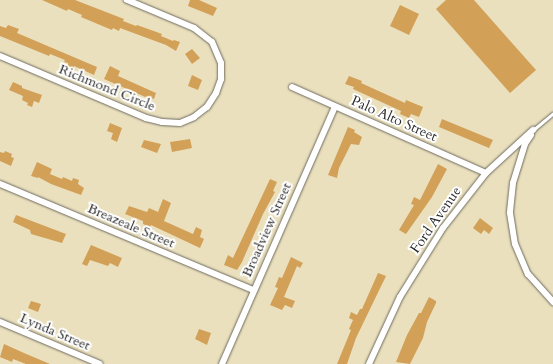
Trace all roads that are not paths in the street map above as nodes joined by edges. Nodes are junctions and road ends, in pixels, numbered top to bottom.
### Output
1 (127, 0) edge
2 (0, 56) edge
3 (292, 87) dead end
4 (335, 107) junction
5 (553, 112) edge
6 (533, 130) junction
7 (486, 173) junction
8 (0, 184) edge
9 (253, 290) junction
10 (553, 302) edge
11 (0, 322) edge
12 (100, 364) edge
13 (222, 364) edge
14 (369, 364) edge

1 - 2 street, Richmond Circle
3 - 4 street, Palo Alto Street
4 - 7 street, Palo Alto Street
4 - 9 street, Broadview Street
5 - 6 lane, Ford Avenue
6 - 7 street, Ford Avenue
6 - 10 street
7 - 14 street, Ford Avenue
8 - 9 street, Breazeale Street
9 - 13 street, Broadview Street
11 - 12 street, Lynda Street

